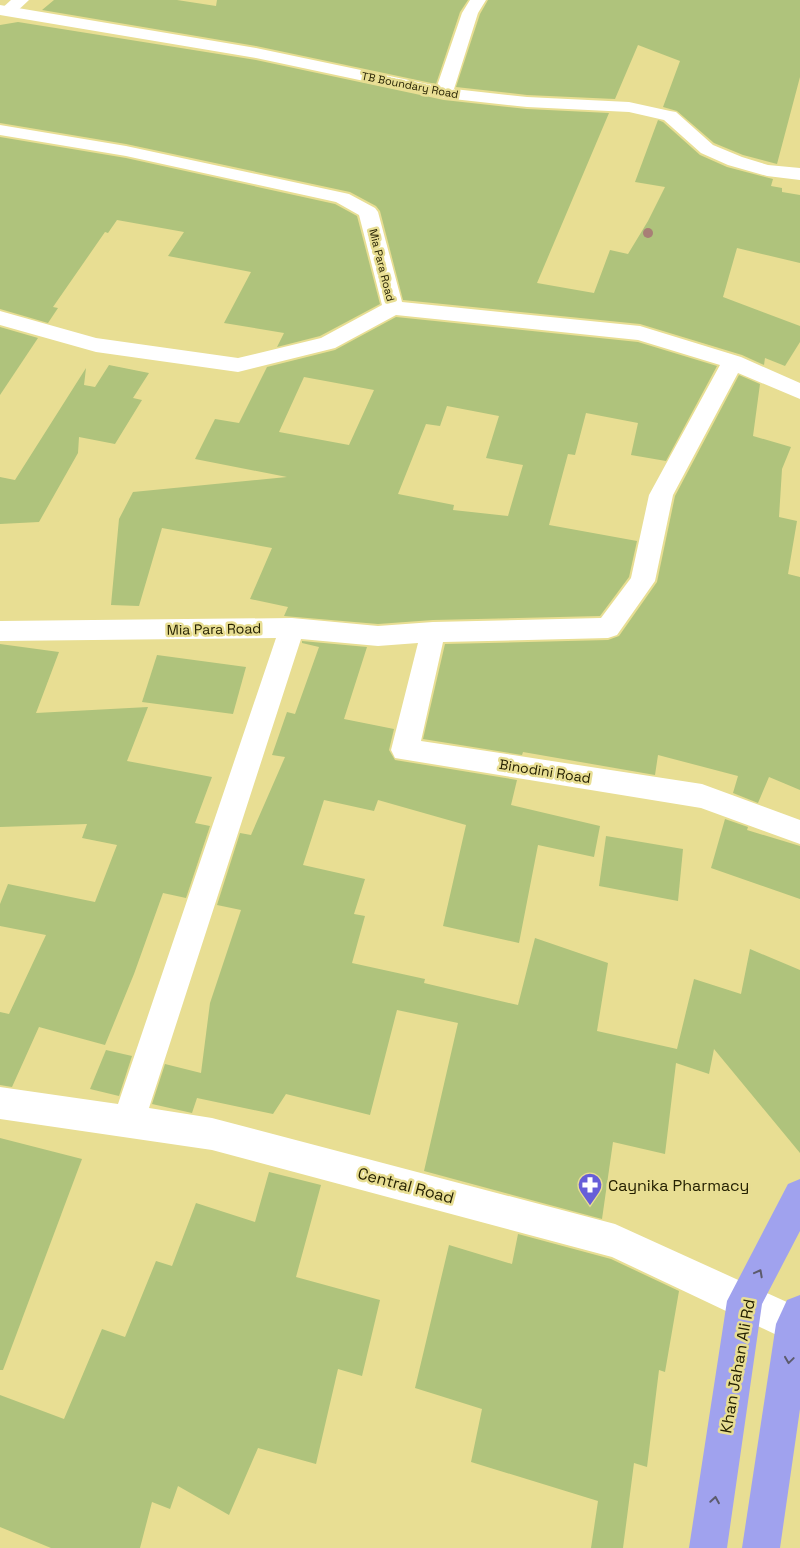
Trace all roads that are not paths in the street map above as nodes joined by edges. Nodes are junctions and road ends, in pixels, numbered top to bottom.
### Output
1 (21, 0) edge
2 (478, 0) edge
3 (2, 13) edge
4 (444, 93) junction
5 (0, 130) edge
6 (800, 174) edge
7 (393, 308) junction
8 (0, 318) edge
9 (733, 362) junction
10 (800, 392) edge
11 (292, 628) junction
12 (0, 631) edge
13 (433, 632) junction
14 (800, 832) edge
15 (0, 1103) edge
16 (128, 1122) junction
17 (800, 1196) edge
18 (745, 1301) junction
19 (797, 1318) edge
20 (708, 1548) edge
21 (761, 1548) edge

1 - 3 street
2 - 4 street
3 - 4 street, TB Boundary Road
4 - 6 street, TB Boundary Road
5 - 7 street, Mia Para Road
7 - 8 street
7 - 9 street, Mia Para Road
9 - 10 street, Mia Para Road
9 - 13 street, Mia Para Road
11 - 12 street, Mia Para Road
11 - 13 street, Mia Para Road
11 - 16 street
13 - 14 street, Binodini Road
15 - 16 street, Central Road
16 - 18 street, Central Road
18 -> 17 highway, Khan Jahan Ali Rd
18 - 19 street, Central Road
20 -> 18 highway, Khan Jahan Ali Rd
19 -> 21 highway

